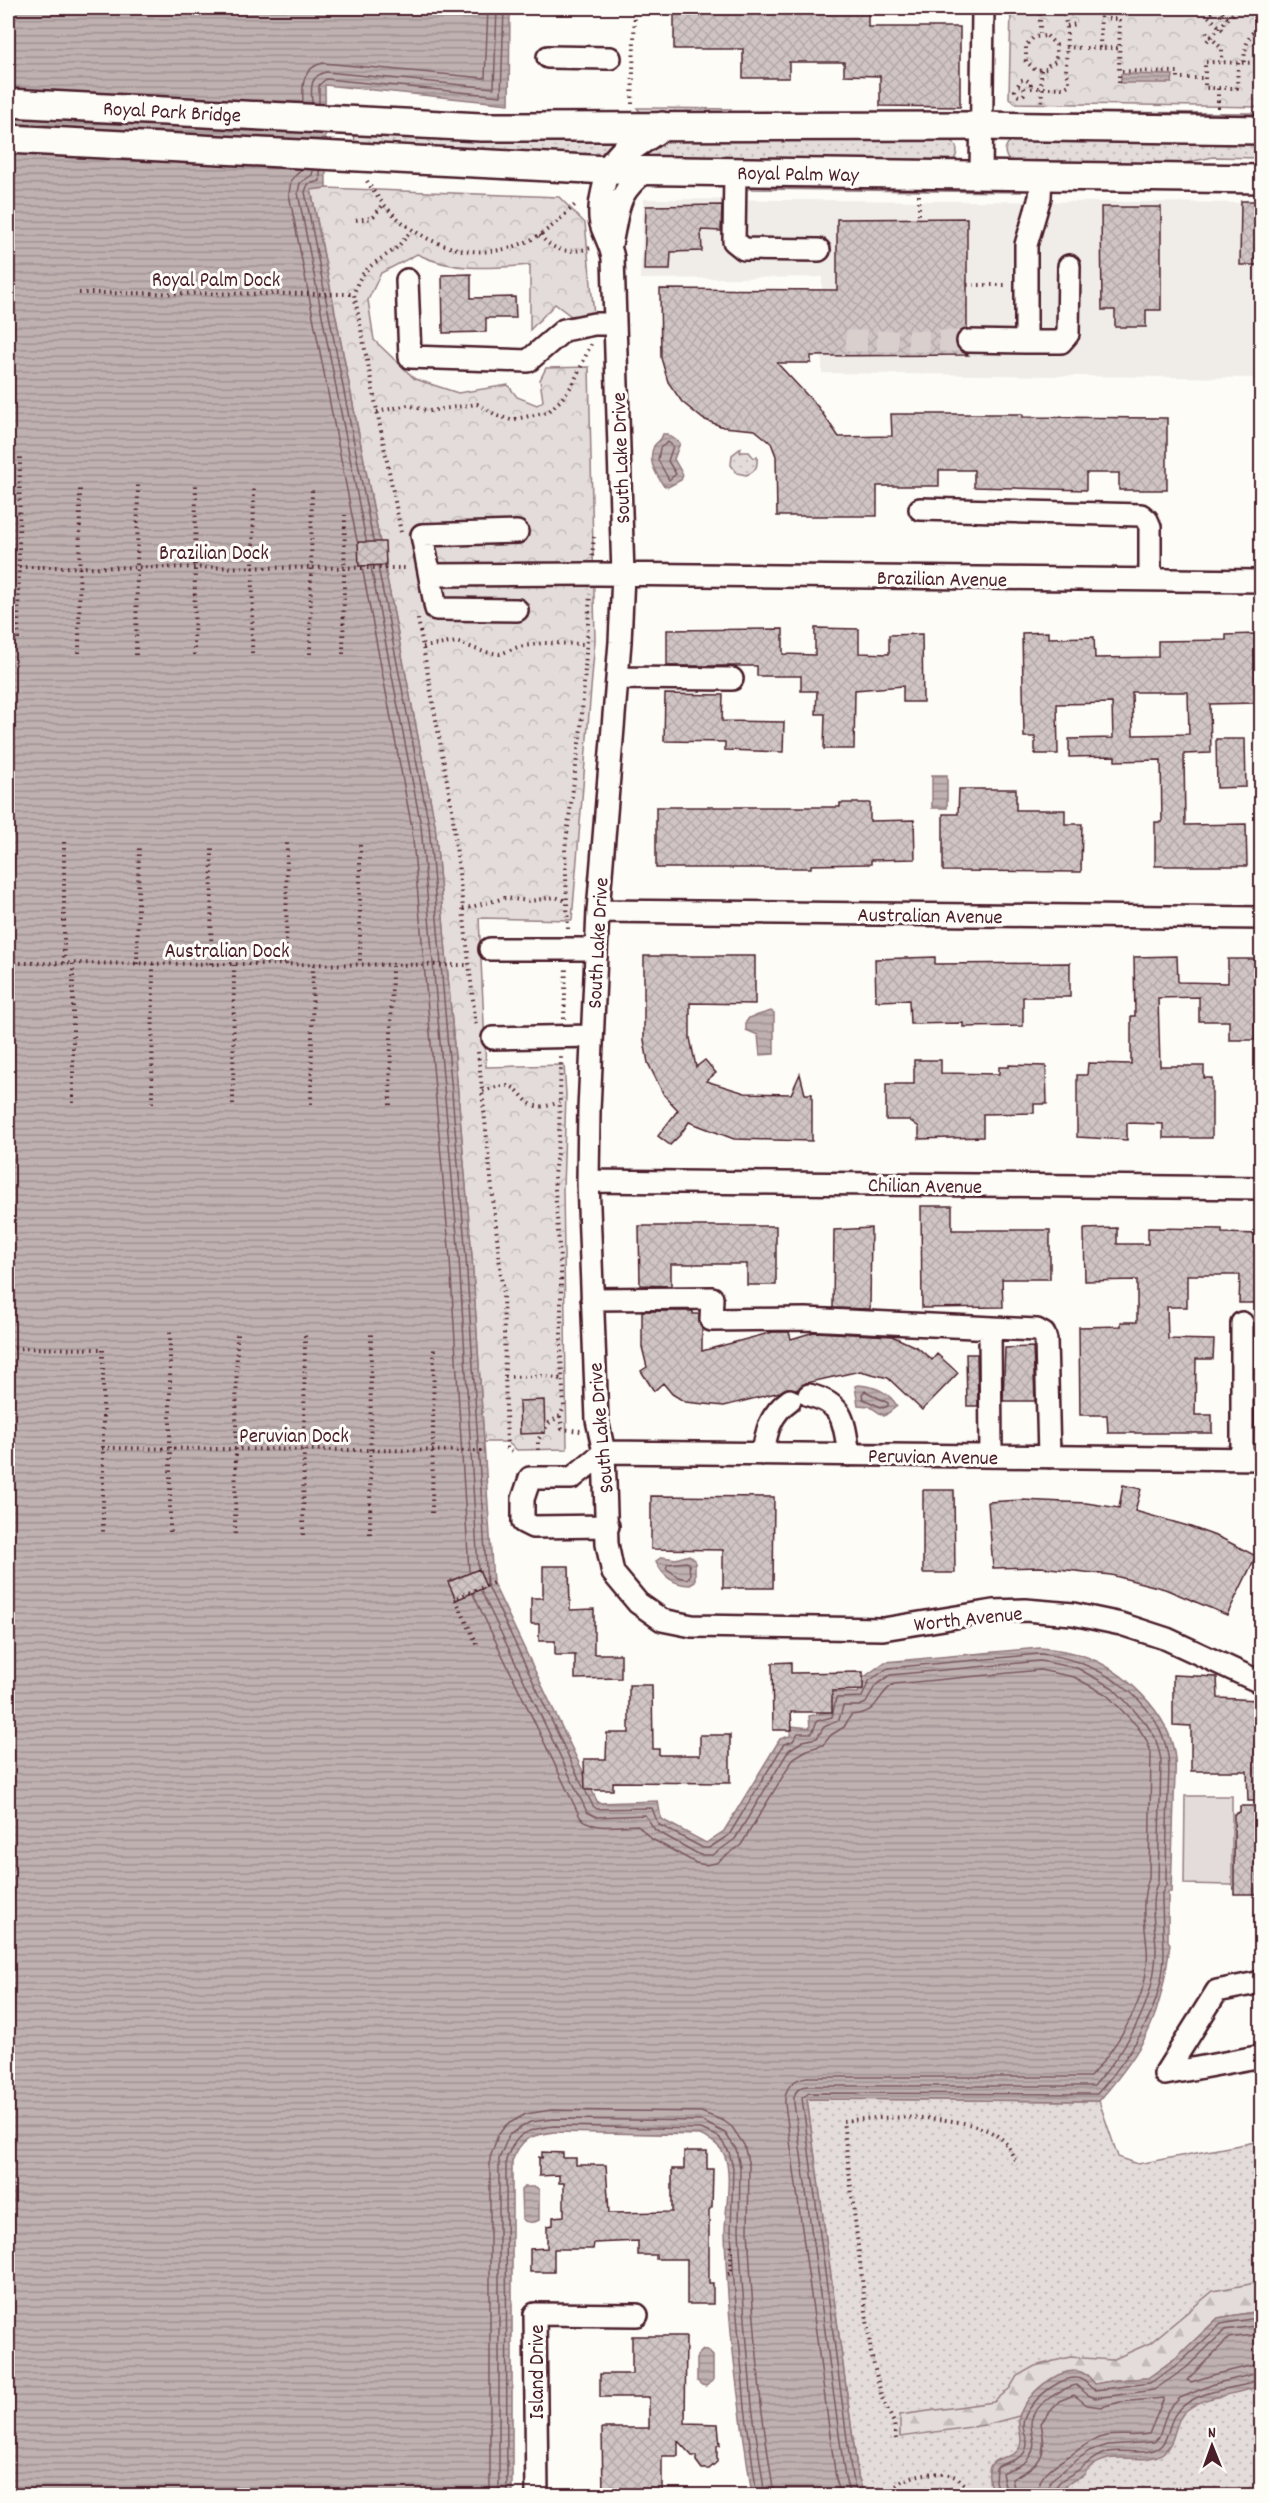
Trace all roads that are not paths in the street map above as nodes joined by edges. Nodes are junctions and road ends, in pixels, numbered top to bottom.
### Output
1 (983, 8) edge
2 (548, 57) dead end
3 (610, 58) dead end
4 (8, 103) edge
5 (663, 125) junction
6 (981, 126) junction
7 (1262, 130) edge
8 (8, 139) edge
9 (335, 157) joint
10 (608, 170) junction
11 (646, 171) junction
12 (735, 172) junction
13 (981, 176) junction
14 (1041, 176) junction
15 (1262, 179) edge
16 (601, 246) junction
17 (819, 250) dead end
18 (1069, 266) dead end
19 (407, 280) dead end
20 (615, 324) junction
21 (968, 341) tunnel mouth
22 (1026, 342) junction
23 (920, 509) dead end
24 (517, 532) dead end
25 (623, 575) junction
26 (420, 577) junction
27 (1150, 580) junction
28 (1262, 581) edge
29 (517, 610) dead end
30 (617, 678) junction
31 (732, 679) dead end
32 (598, 911) junction
33 (1262, 918) edge
34 (490, 949) dead end
35 (596, 950) junction
36 (592, 1036) junction
37 (482, 1039) road end
38 (588, 1181) junction
39 (1262, 1188) edge
40 (592, 1299) junction
41 (1242, 1323) dead end
42 (990, 1329) junction
43 (602, 1442) junction
44 (764, 1454) junction
45 (849, 1455) junction
46 (991, 1456) junction
47 (1048, 1457) junction
48 (1252, 1459) edge
49 (608, 1526) junction
50 (662, 1620) joint
51 (1262, 1683) edge
52 (1262, 1983) edge
53 (1262, 2056) edge
54 (637, 2315) dead end
55 (537, 2496) edge

1 - 6 street
2 - 3 street
4 - 5 main road, Royal Park Bridge
5 - 6 main road
5 - 10 main road
6 - 7 main road
6 - 13 street
8 - 9 main road, Royal Park Bridge
9 - 10 main road, Royal Palm Way
10 - 11 main road, Royal Palm Way
10 - 16 street, South Lake Drive
11 - 12 main road, Royal Palm Way
11 - 16 street, South Lake Drive
12 - 13 main road, Royal Palm Way
12 - 17 street
13 - 14 main road, Royal Palm Way
14 - 15 main road, Royal Palm Way
14 - 22 street
16 - 20 street, South Lake Drive
18 - 22 street
19 - 20 street
20 - 25 street, South Lake Drive
21 - 22 street
23 - 27 street
24 - 26 street
25 - 26 street, Brazilian Avenue
25 - 27 street, Brazilian Avenue
25 - 30 street, South Lake Drive
26 - 29 street
27 - 28 street, Brazilian Avenue
30 - 31 street
30 - 32 street, South Lake Drive
32 - 33 street, Australian Avenue
32 - 35 street, South Lake Drive
34 - 35 street
35 - 36 street, South Lake Drive
36 - 37 street
36 - 38 street, South Lake Drive
38 - 39 street, Chilian Avenue
38 - 40 street, South Lake Drive
40 - 42 street
40 - 43 street, South Lake Drive
41 - 48 street
42 - 46 street
42 - 47 street
43 - 44 street, Peruvian Avenue
43 - 49 street, South Lake Drive
43 - 49 street
44 - 45 street, Peruvian Avenue
44 - 45 street
45 - 46 street, Peruvian Avenue
46 - 47 street, Peruvian Avenue
47 - 48 street, Peruvian Avenue
49 - 50 street, South Lake Drive
50 - 51 street, Worth Avenue
52 - 53 street
54 - 55 street, Island Drive

